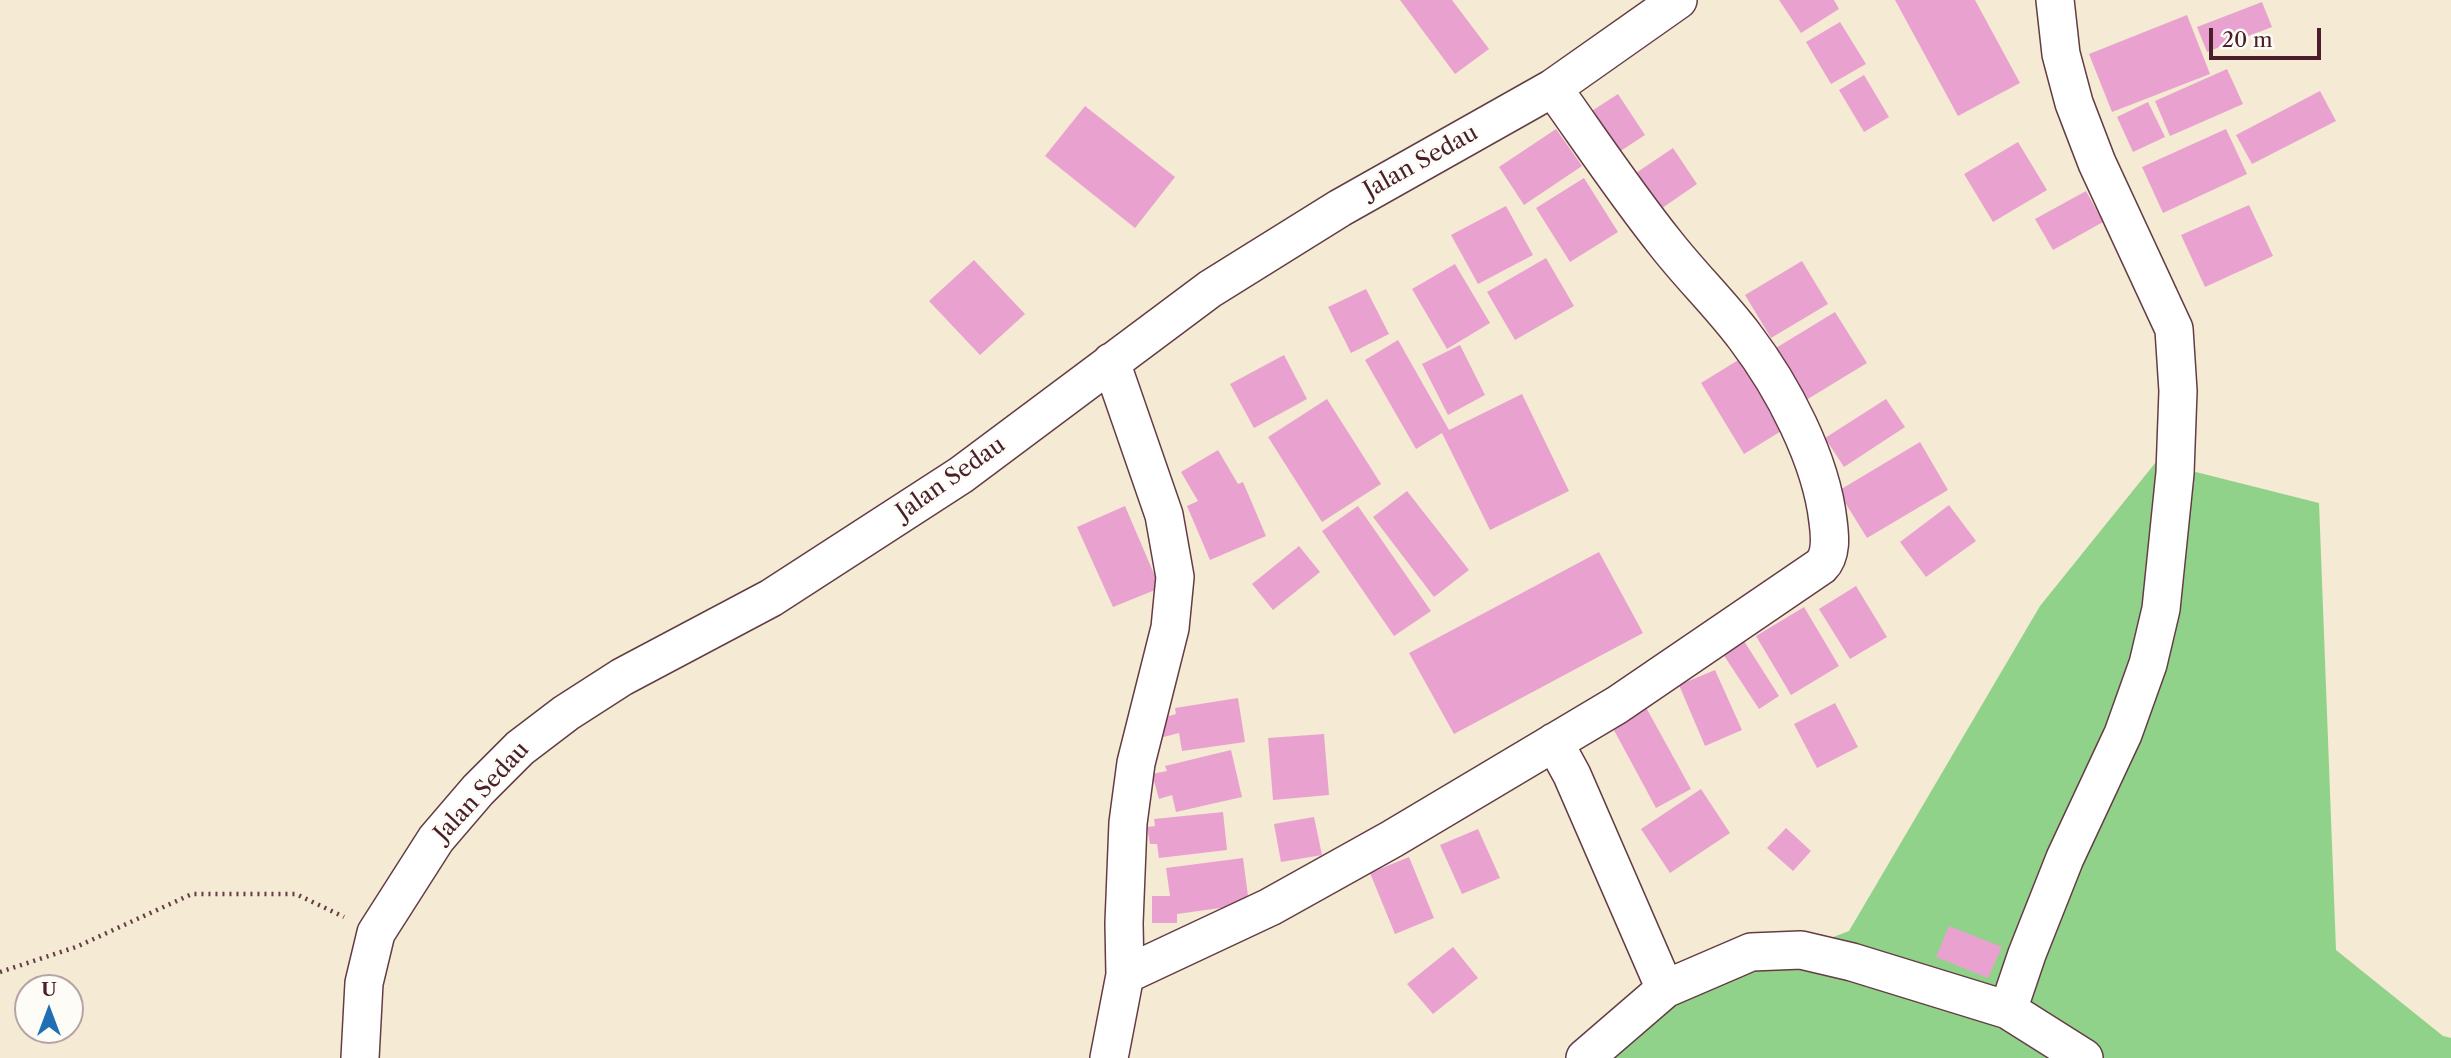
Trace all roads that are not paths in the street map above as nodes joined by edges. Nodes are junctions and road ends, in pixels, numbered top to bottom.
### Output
1 (1678, 0) edge
2 (2055, 0) edge
3 (1553, 88) junction
4 (1111, 362) junction
5 (1554, 742) junction
6 (1125, 975) junction
7 (1665, 989) junction
8 (2008, 1010) junction
9 (360, 1058) edge
10 (1109, 1058) edge
11 (1585, 1058) edge
12 (2084, 1058) edge

1 - 3 street, Jalan Sedau
2 - 8 street
3 - 4 street, Jalan Sedau
3 - 5 street
4 - 6 street
4 - 9 street, Jalan Sedau
5 - 6 street
5 - 7 street
6 - 10 street
7 - 8 street
7 - 11 street
8 - 12 street

